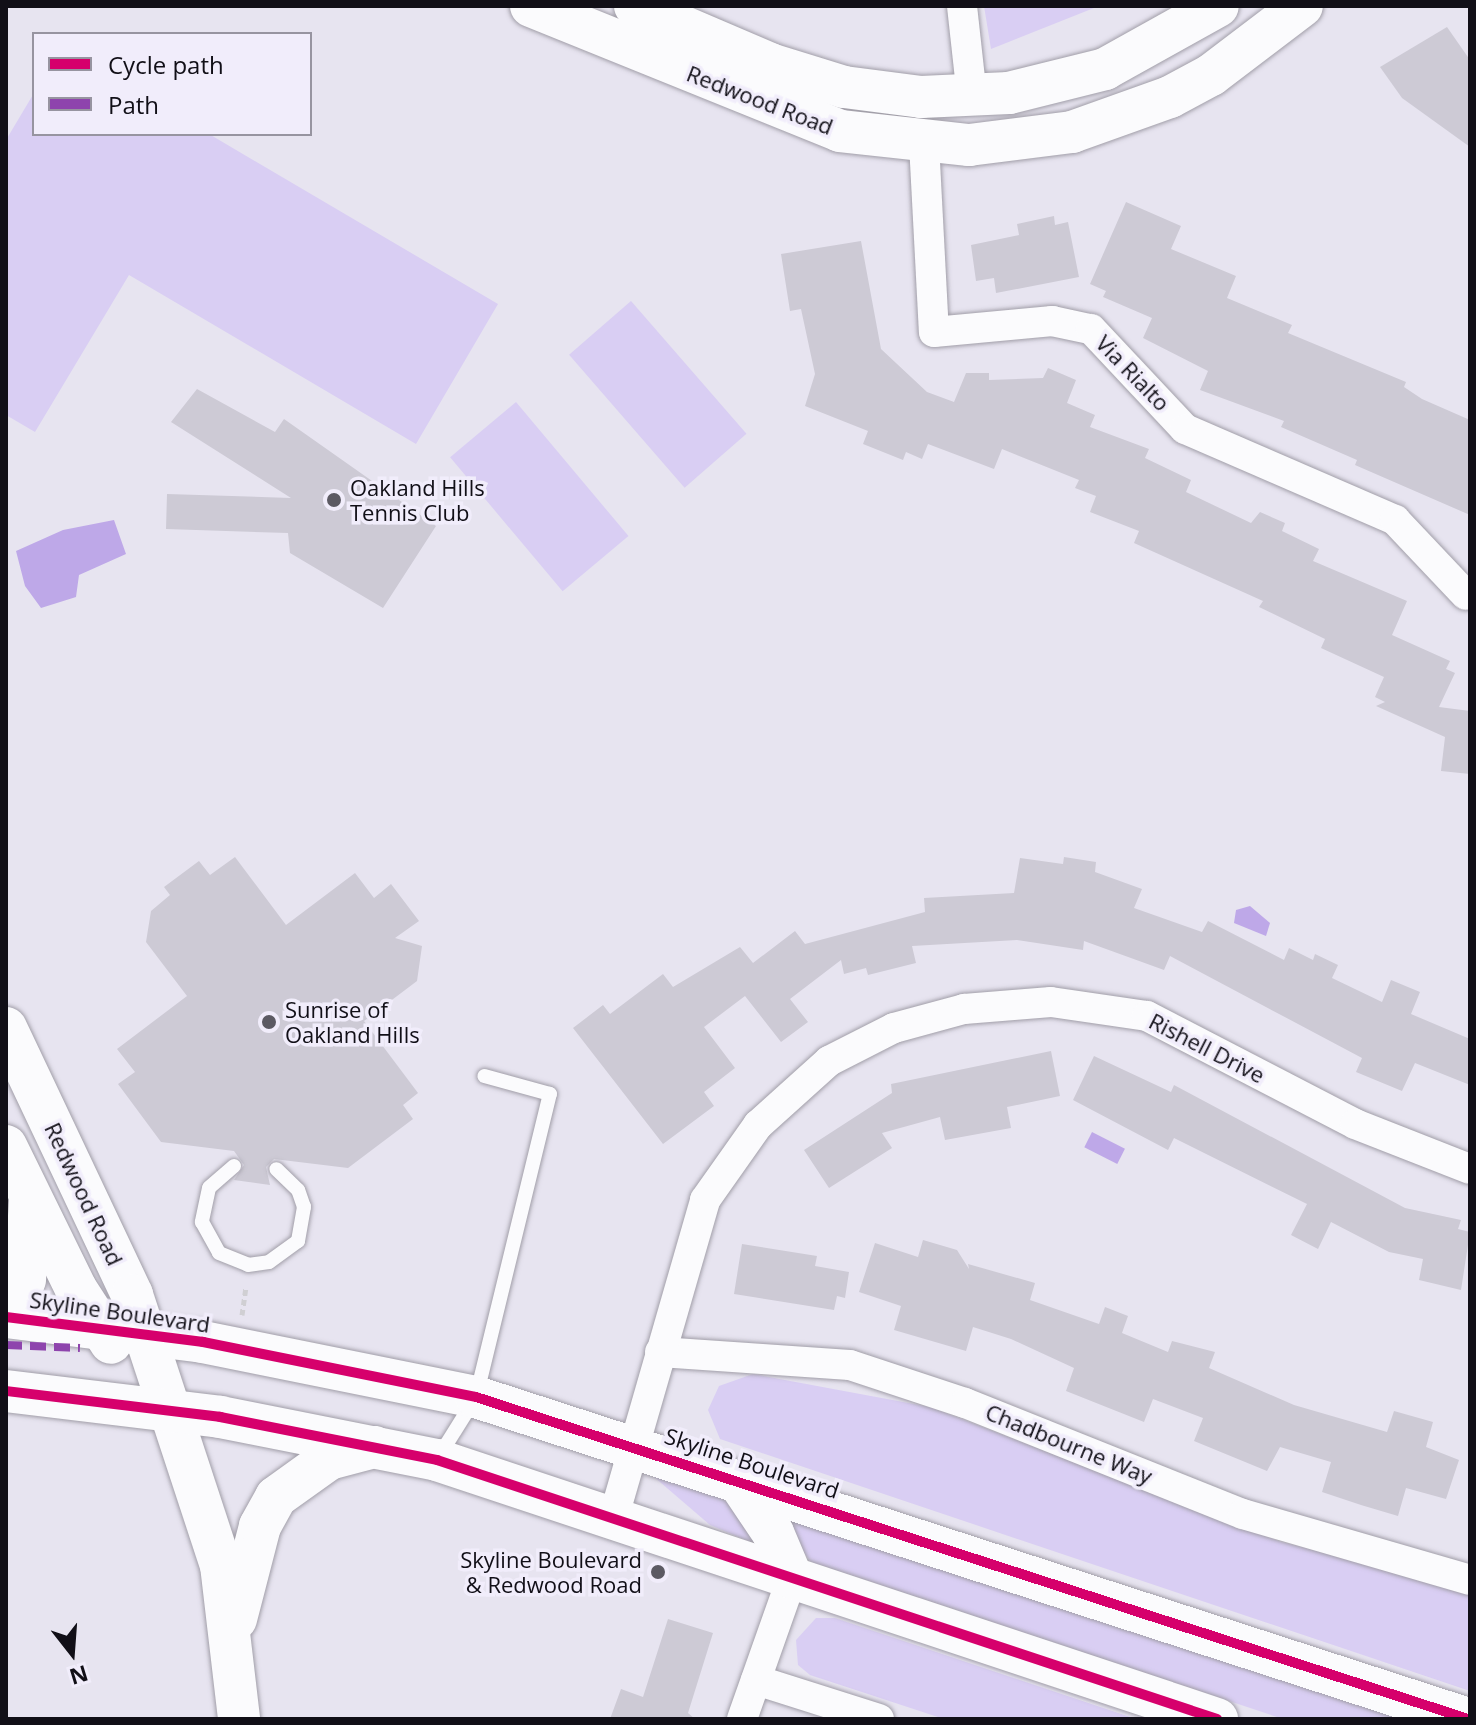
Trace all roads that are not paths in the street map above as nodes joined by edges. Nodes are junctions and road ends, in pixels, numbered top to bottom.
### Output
1 (531, 6) edge
2 (635, 6) edge
3 (962, 6) edge
4 (1218, 6) edge
5 (1302, 6) edge
6 (972, 96) junction
7 (924, 143) junction
8 (1466, 595) dead end
9 (6, 1028) edge
10 (484, 1076) dead end
11 (6, 1146) edge
12 (234, 1166) dead end
13 (276, 1169) dead end
14 (1470, 1169) edge
15 (30, 1196) junction
16 (6, 1297) edge
17 (6, 1317) edge
18 (99, 1327) junction
19 (143, 1333) junction
20 (660, 1352) junction
21 (6, 1391) edge
22 (476, 1397) junction
23 (165, 1409) junction
24 (635, 1444) junction
25 (376, 1446) junction
26 (437, 1460) junction
27 (738, 1481) junction
28 (614, 1516) junction
29 (792, 1578) junction
30 (1470, 1580) edge
31 (233, 1632) junction
32 (756, 1680) junction
33 (239, 1719) edge
34 (742, 1719) edge
35 (879, 1719) edge
36 (1217, 1719) edge
37 (1468, 1719) edge

1 - 7 main road, Redwood Road
2 - 6 main road, Redwood Road
3 - 6 street
4 - 6 main road, Redwood Road
5 - 7 main road, Redwood Road
7 - 8 street, Via Rialto
9 - 19 main road, Redwood Road
10 - 22 lane
11 - 15 main road, Redwood Road
12 - 13 lane
14 - 20 street, Rishell Drive
15 - 16 main road
15 - 18 main road, Redwood Road
17 - 18 main road, Skyline Boulevard
18 - 19 main road, Skyline Boulevard
18 - 23 main road, Redwood Road
19 - 22 main road, Skyline Boulevard
19 - 23 main road, Redwood Road
20 - 24 street, Rishell Drive
20 - 30 street, Chadbourne Way
21 - 23 main road
22 - 24 main road, Skyline Boulevard
22 - 26 lane
23 - 25 main road
23 - 31 main road, Redwood Road
24 - 27 main road, Skyline Boulevard
24 - 28 street, Rishell Drive
25 - 26 main road
25 - 31 main road
26 - 28 main road
27 - 29 main road
27 - 37 main road, Skyline Boulevard
28 - 29 main road
29 - 32 street
29 - 36 main road
31 - 33 main road, Redwood Road
32 - 34 street
32 - 35 street

